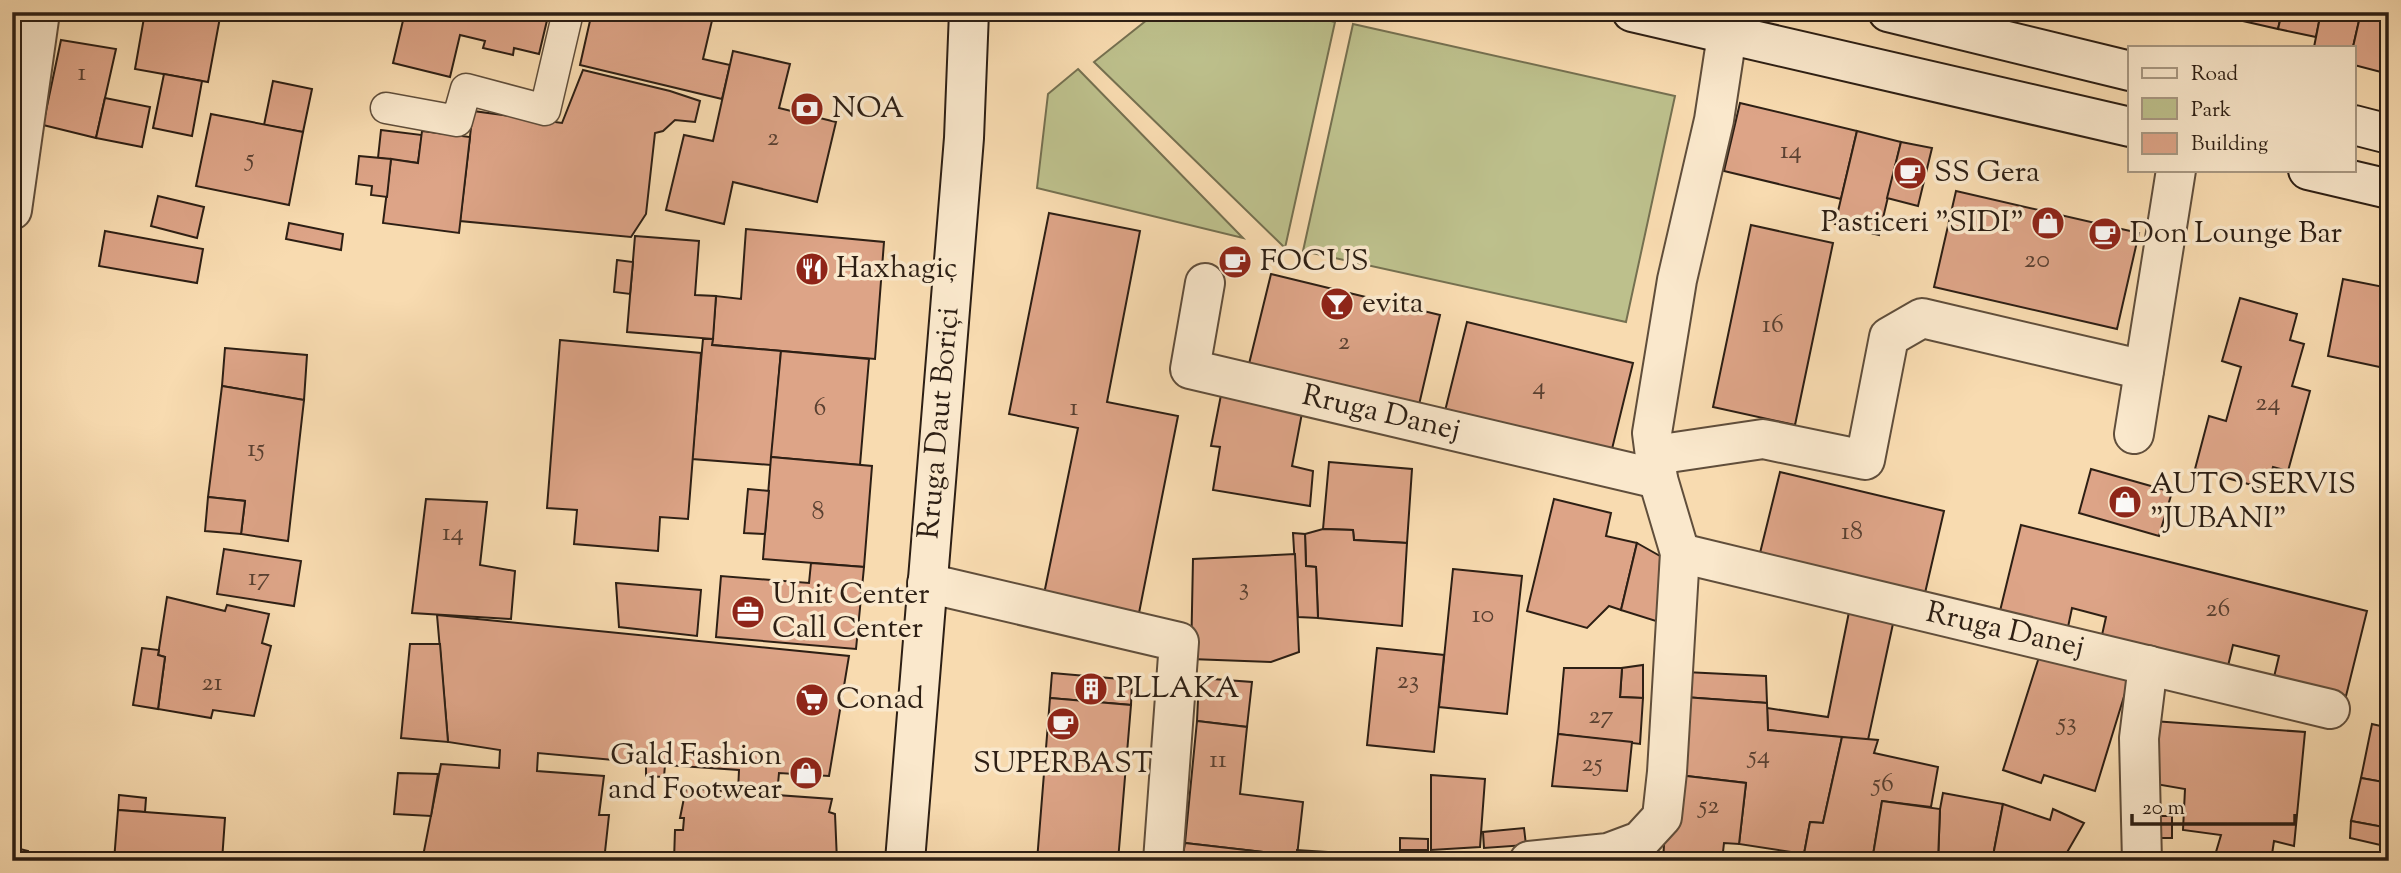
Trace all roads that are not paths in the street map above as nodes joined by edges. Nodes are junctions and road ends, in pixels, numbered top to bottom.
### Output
1 (40, 12) edge
2 (968, 12) edge
3 (1632, 12) edge
4 (1888, 12) edge
5 (568, 13) edge
6 (1727, 35) junction
7 (2128, 71) edge
8 (386, 107) dead end
9 (2356, 126) edge
10 (2128, 127) edge
11 (2389, 134) edge
12 (2176, 172) edge
13 (2317, 172) edge
14 (2389, 189) edge
15 (12, 209) edge
16 (1205, 283) dead end
17 (2144, 370) junction
18 (2134, 434) dead end
19 (1656, 467) junction
20 (1680, 553) junction
21 (928, 583) junction
22 (2148, 665) junction
23 (2330, 709) dead end
24 (905, 861) edge
25 (1163, 861) edge
26 (1529, 861) edge
27 (2142, 861) edge

1 - 15 street
2 - 21 street, Rruga Daut Boriçi
3 - 6 street
4 - 7 street
5 - 8 lane
6 - 10 street
6 - 19 street
9 - 11 street
12 - 17 street
13 - 14 street
16 - 19 street, Rruga Danej
17 - 18 street
17 - 19 street
19 - 20 street
20 - 22 street, Rruga Danej
20 - 26 street
21 - 24 street, Rruga Daut Boriçi
21 - 25 street, Rruga Daut Boriçi
22 - 23 street, Rruga Danej
22 - 27 street

